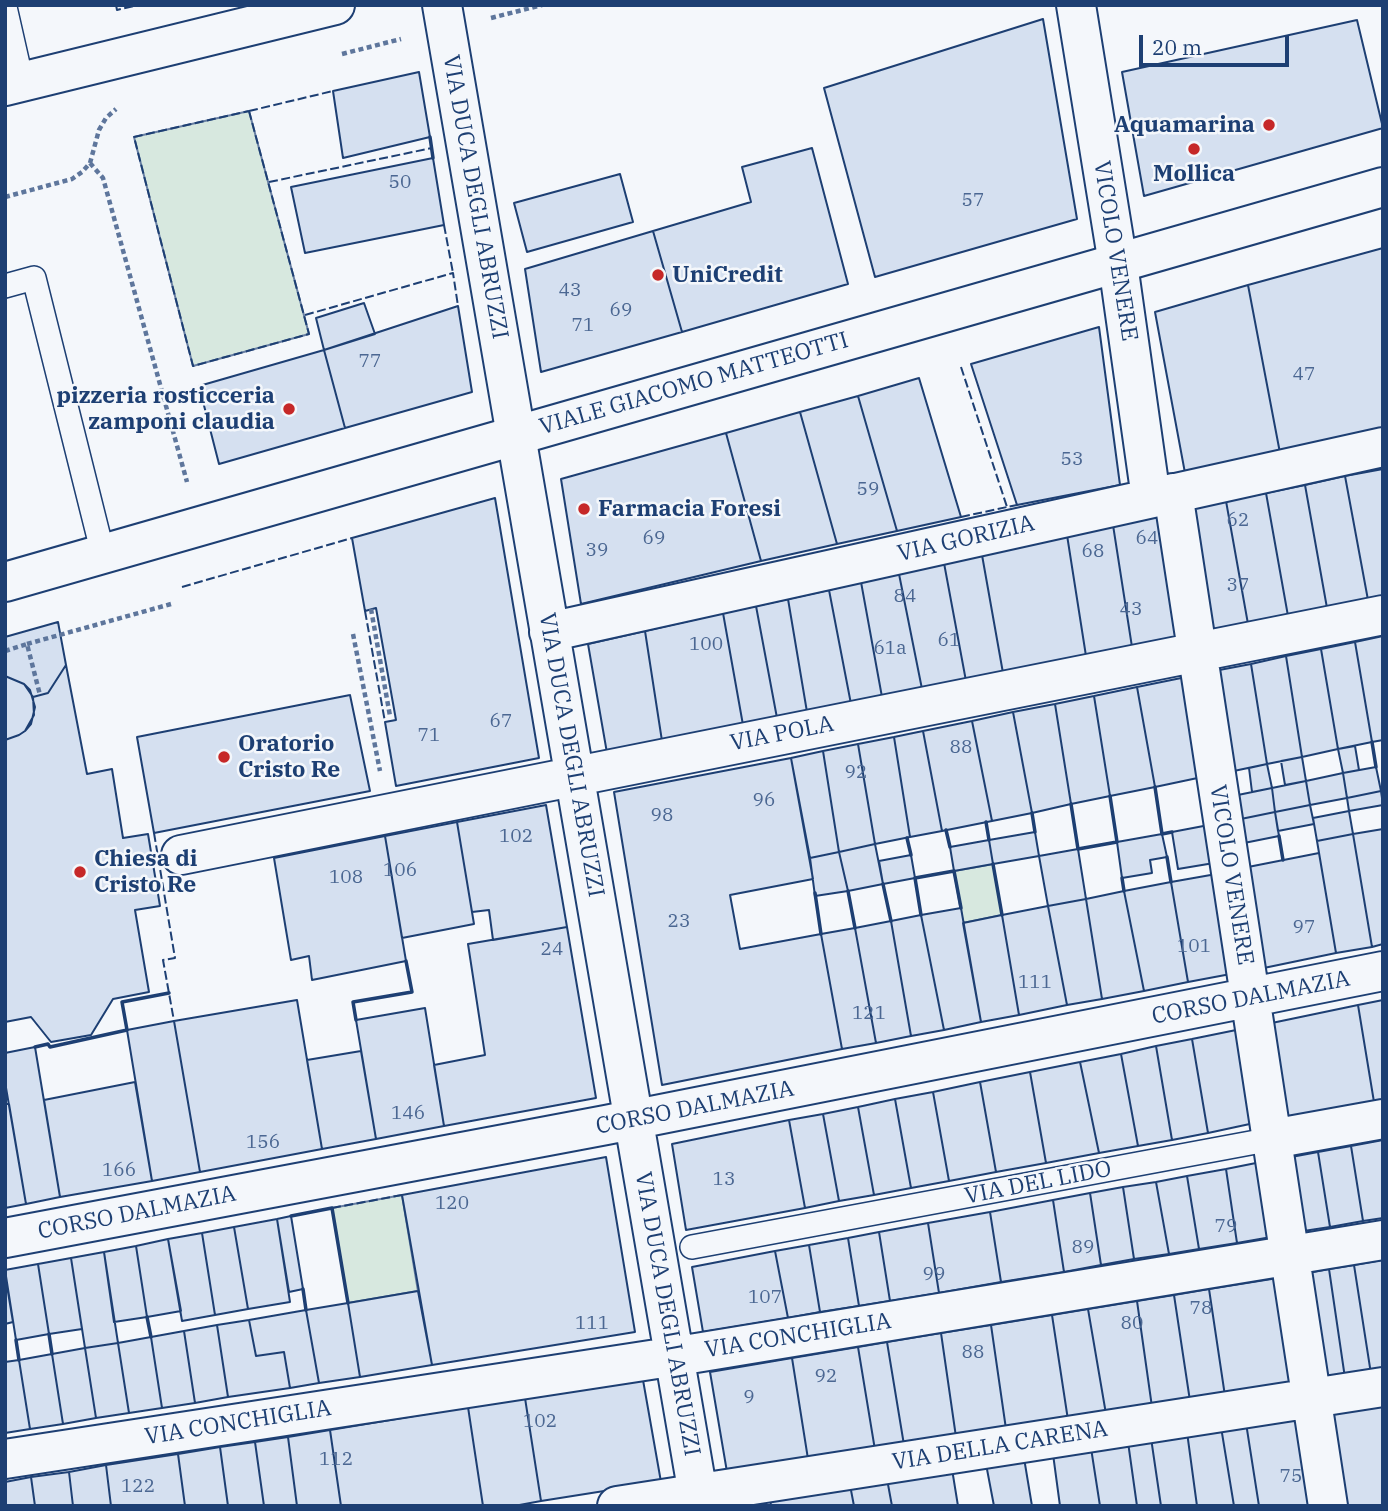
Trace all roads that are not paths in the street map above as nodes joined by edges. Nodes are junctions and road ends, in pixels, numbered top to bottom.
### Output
1 (335, 5) edge
2 (1076, 5) edge
3 (5, 6) edge
4 (444, 17) edge
5 (14, 84) edge
6 (1383, 187) edge
7 (1118, 264) junction
8 (5, 286) edge
9 (516, 435) junction
10 (1383, 447) edge
11 (1162, 495) junction
12 (103, 554) junction
13 (5, 582) edge
14 (1383, 615) edge
15 (550, 632) junction
16 (1198, 652) junction
17 (574, 776) junction
18 (181, 855) dead end
19 (1383, 971) edge
20 (1250, 998) junction
21 (1383, 1119) edge
22 (634, 1120) junction
23 (1272, 1139) junction
24 (5, 1238) edge
25 (1383, 1240) edge
26 (692, 1247) dead end
27 (1290, 1255) junction
28 (674, 1356) junction
29 (1383, 1387) edge
30 (1307, 1399) junction
31 (5, 1459) edge
32 (699, 1499) edge
33 (617, 1506) edge
34 (1328, 1506) edge

1 - 5 street
2 - 7 street, VICOLO VENERE
3 - 5 lane
4 - 9 street, VIA DUCA DEGLI ABRUZZI
6 - 7 street, VIALE GIACOMO MATTEOTTI
7 - 9 street, VIALE GIACOMO MATTEOTTI
7 - 11 street, VICOLO VENERE
8 - 12 lane
9 - 12 street, VIALE GIACOMO MATTEOTTI
9 - 15 street, VIA DUCA DEGLI ABRUZZI
10 - 11 street, VIA GORIZIA
11 - 15 street, VIA GORIZIA
11 - 16 street, VICOLO VENERE
12 - 13 street, VIALE GIACOMO MATTEOTTI
14 - 16 street, VIA POLA
15 - 17 street, VIA DUCA DEGLI ABRUZZI
16 - 17 street, VIA POLA
16 - 20 street, VICOLO VENERE
17 - 18 street, VIA POLA
17 - 22 street, VIA DUCA DEGLI ABRUZZI
19 - 20 street, CORSO DALMAZIA
20 - 22 street, CORSO DALMAZIA
20 - 23 street, VICOLO VENERE
21 - 23 street, VIA DEL LIDO
22 - 24 street, CORSO DALMAZIA
22 - 28 street, VIA DUCA DEGLI ABRUZZI
23 - 26 lane, VIA DEL LIDO
23 - 27 street, VICOLO VENERE
25 - 27 street, VIA CONCHIGLIA
27 - 28 street, VIA CONCHIGLIA
27 - 30 street, VICOLO VENERE
28 - 31 street, VIA CONCHIGLIA
28 - 32 street, VIA DUCA DEGLI ABRUZZI
29 - 30 street, VIA DELLA CARENA
30 - 32 street, VIA DELLA CARENA
30 - 34 street, VICOLO VENERE
32 - 33 street, VIA DELLA CARENA

